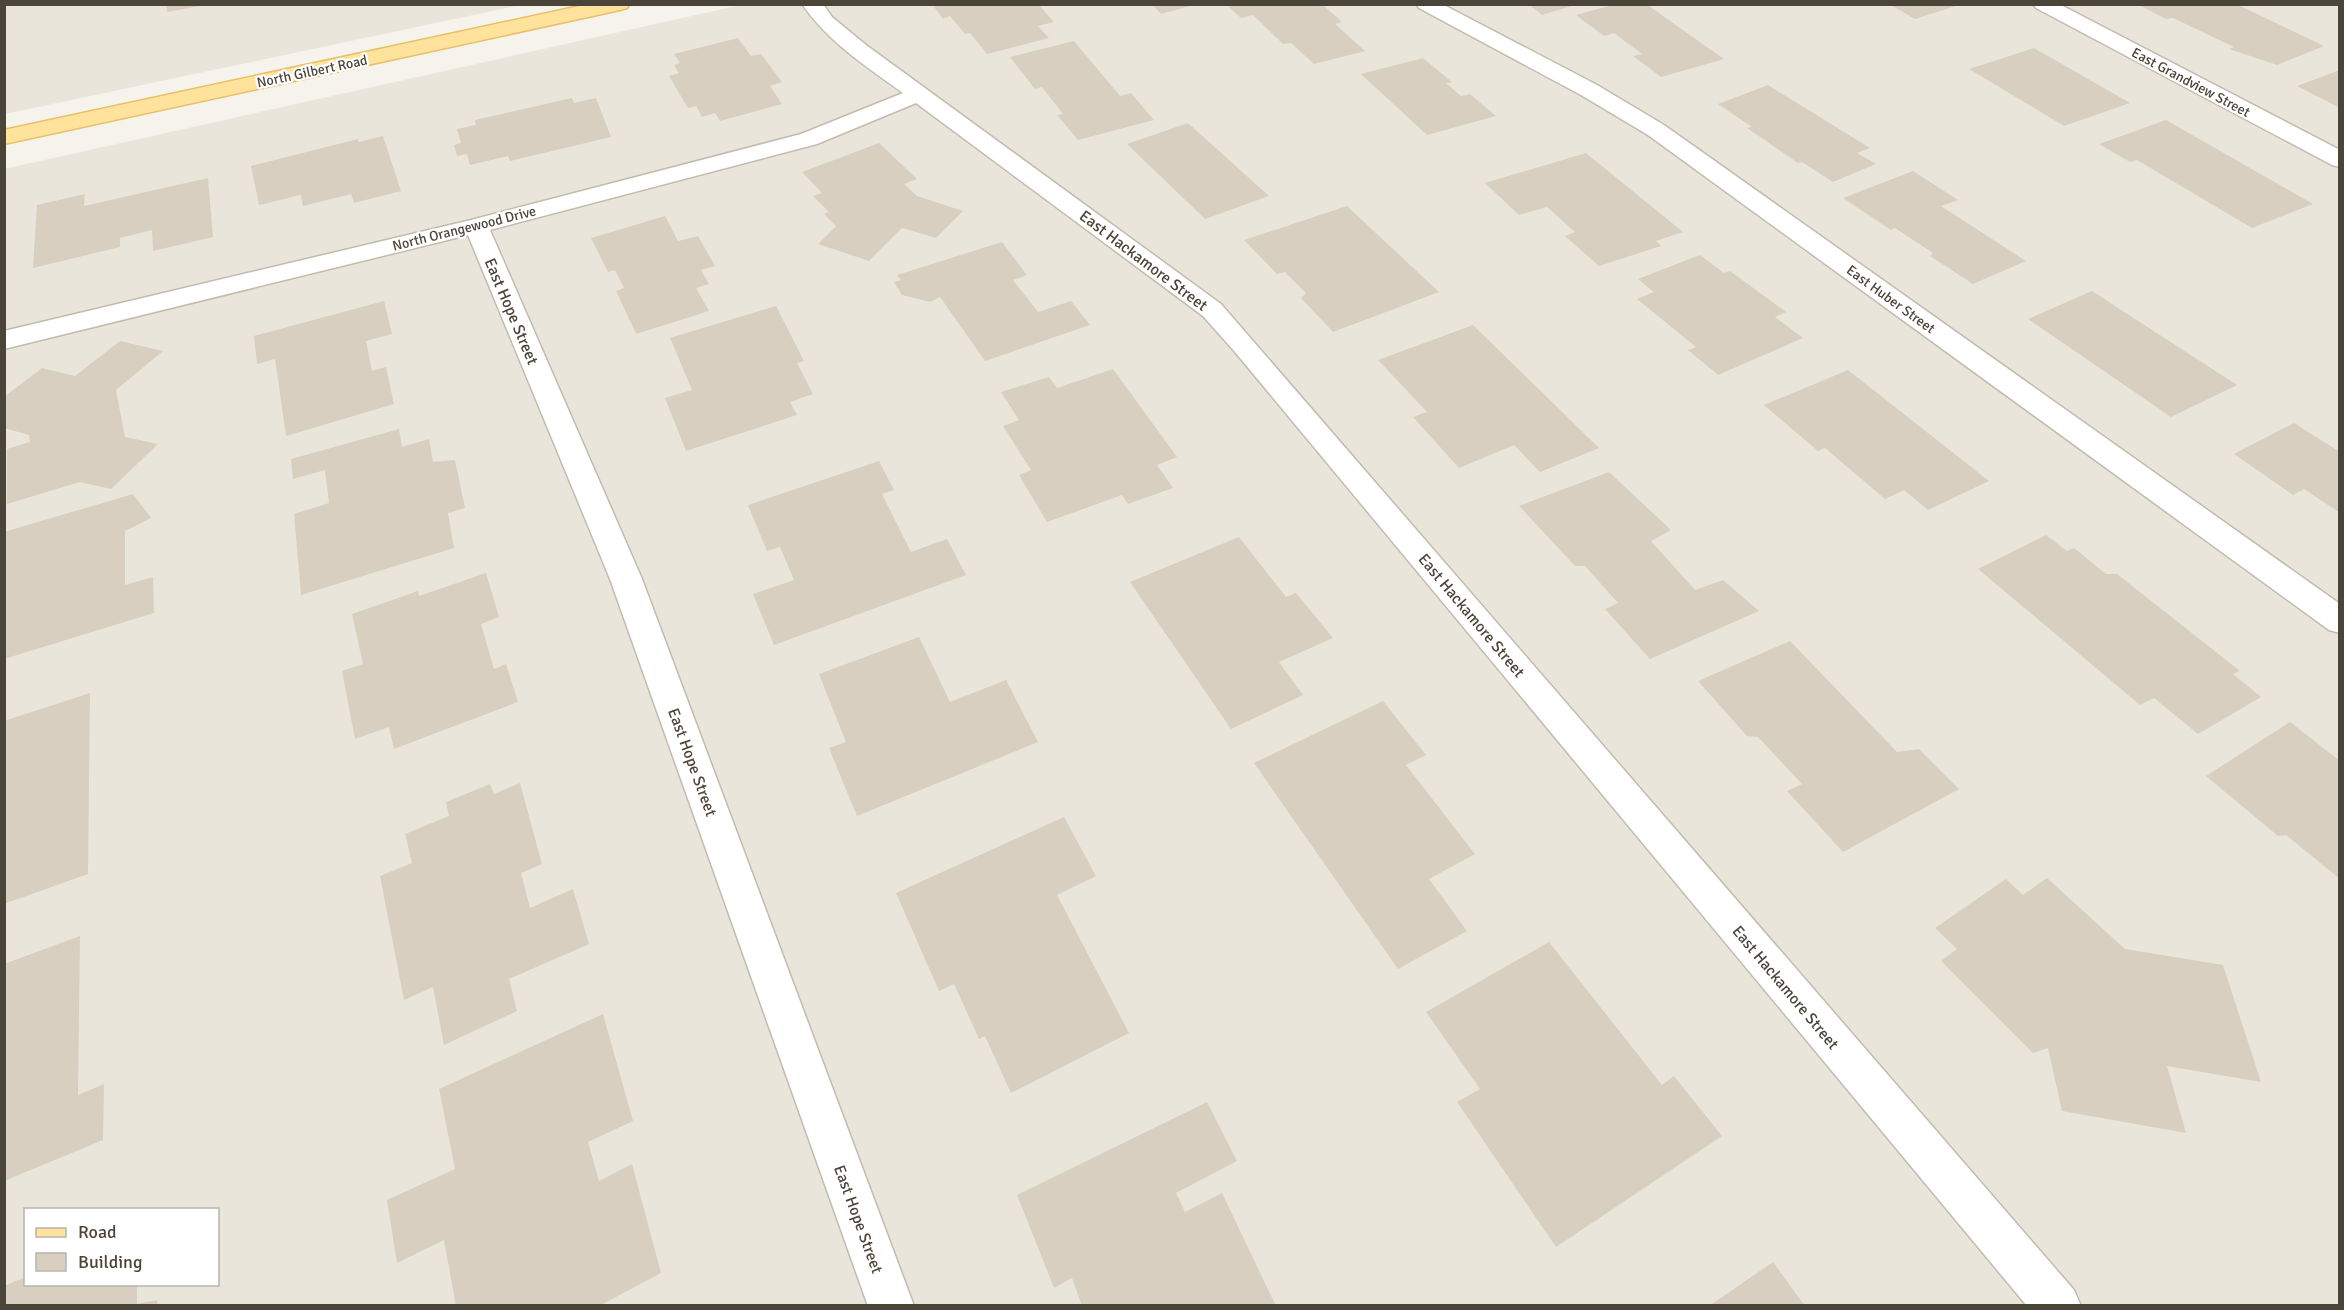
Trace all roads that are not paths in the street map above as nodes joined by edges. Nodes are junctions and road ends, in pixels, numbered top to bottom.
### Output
1 (620, 4) edge
2 (812, 4) edge
3 (1426, 4) edge
4 (2043, 4) edge
5 (918, 95) junction
6 (4, 137) edge
7 (2340, 160) edge
8 (476, 226) junction
9 (4, 340) edge
10 (2340, 621) edge
11 (891, 1305) edge
12 (2058, 1305) edge

1 - 6 main road, North Gilbert Road
2 - 5 street, East Hackamore Street
3 - 10 street, East Huber Street
4 - 7 street, East Grandview Street
5 - 8 street, North Orangewood Drive
5 - 12 street, East Hackamore Street
8 - 9 street, North Orangewood Drive
8 - 11 street, East Hope Street

